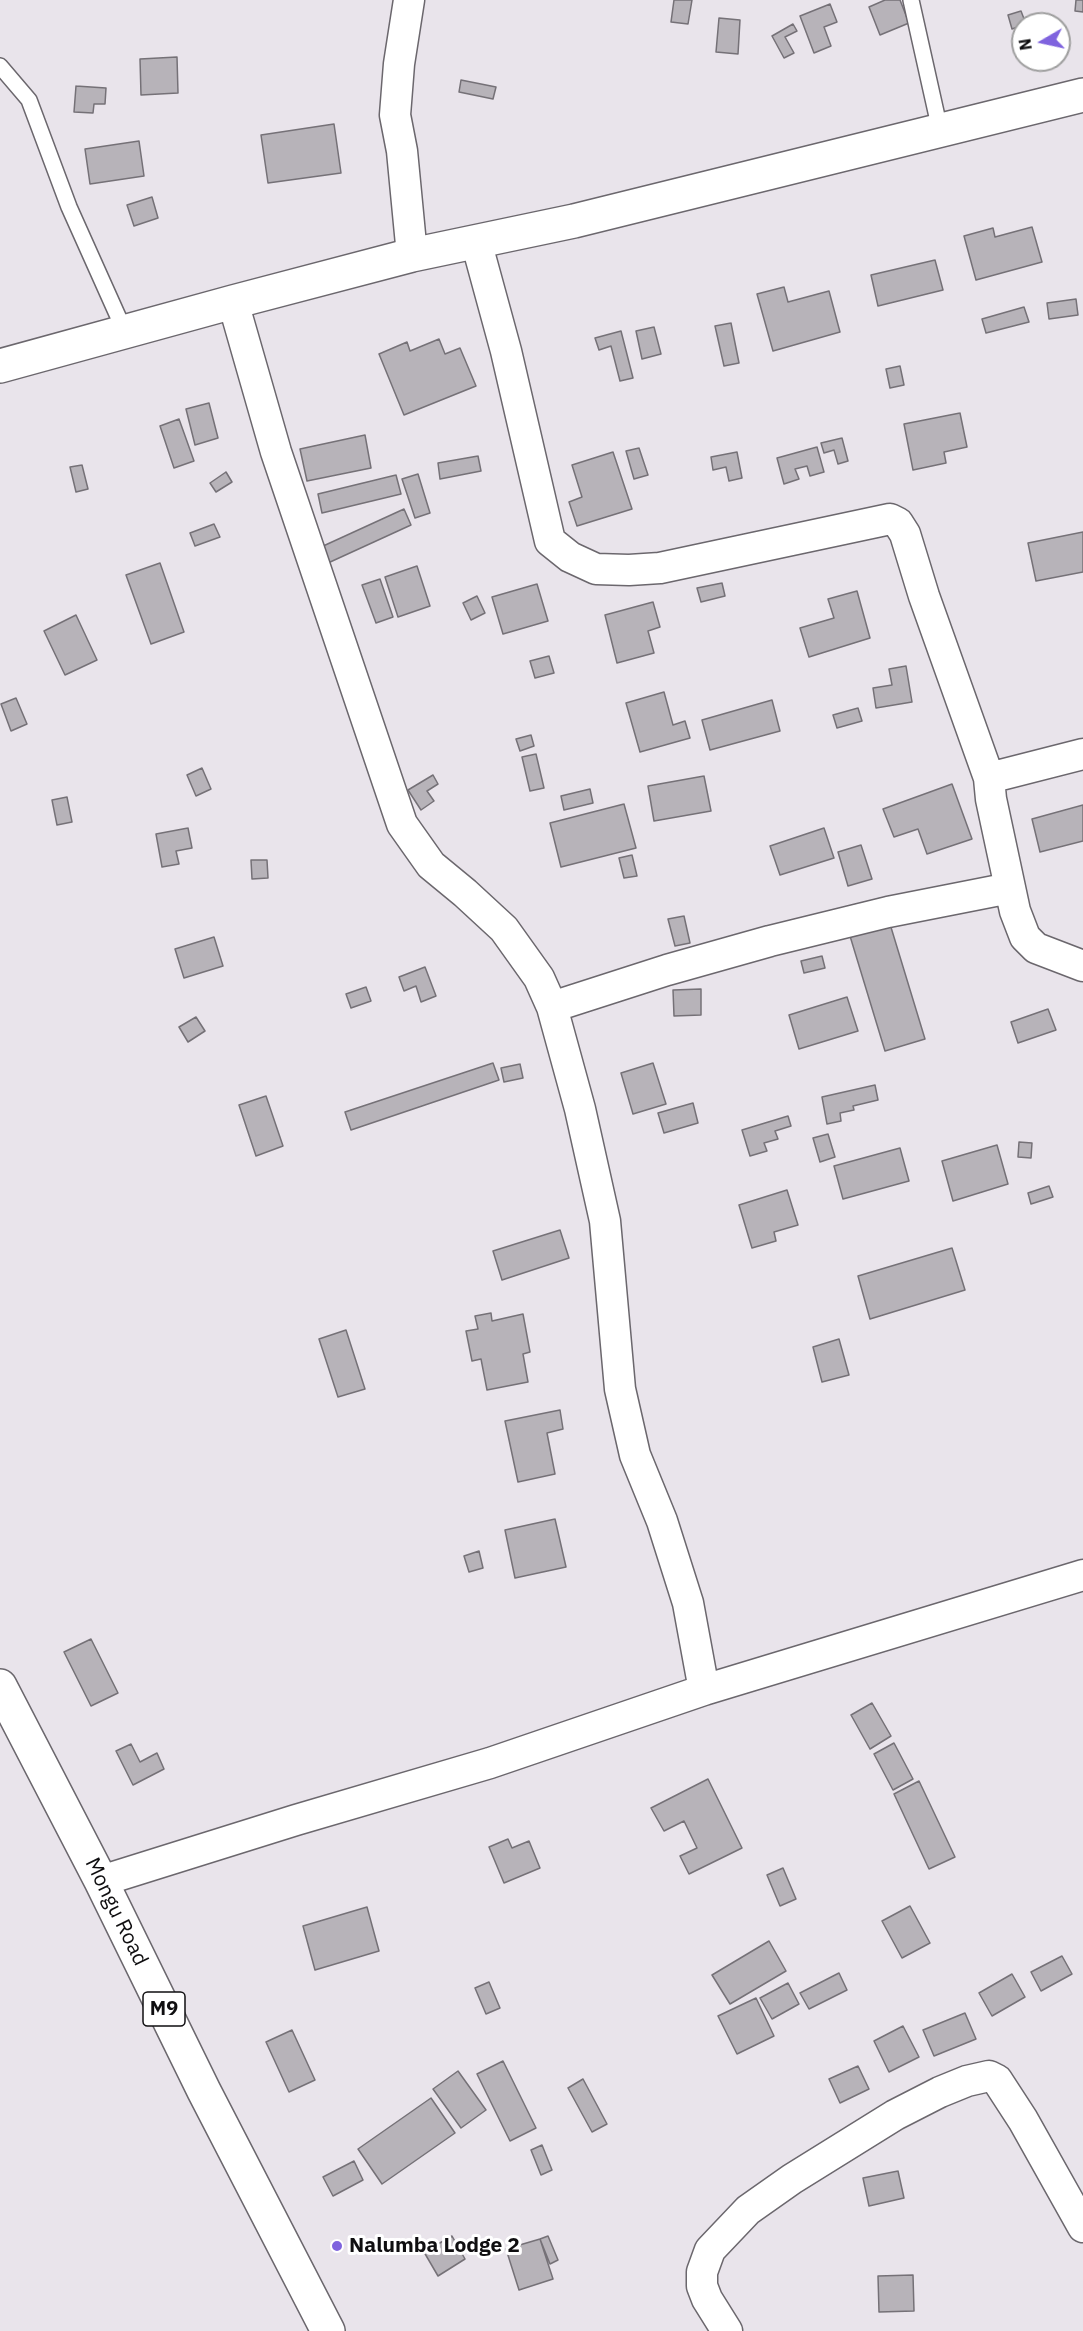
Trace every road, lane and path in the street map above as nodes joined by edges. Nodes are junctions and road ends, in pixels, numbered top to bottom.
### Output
1 (409, 0) edge
2 (911, 0) edge
3 (0, 66) edge
4 (1083, 96) edge
5 (940, 130) junction
6 (476, 241) junction
7 (412, 255) junction
8 (233, 302) junction
9 (125, 332) junction
10 (0, 366) edge
11 (1083, 754) edge
12 (989, 778) junction
13 (1010, 888) junction
14 (1083, 966) edge
15 (552, 1007) junction
16 (1083, 1575) edge
17 (0, 1686) edge
18 (704, 1690) junction
19 (101, 1881) junction
20 (1083, 2227) edge
21 (324, 2330) edge
22 (727, 2331) edge

1 - 7 street
2 - 5 lane
3 - 9 lane
4 - 5 main road
5 - 6 main road
6 - 7 main road
6 - 12 street
7 - 8 main road
8 - 9 main road
8 - 15 street
9 - 10 main road
11 - 12 street
12 - 13 street
13 - 14 street
13 - 15 street
15 - 18 street
16 - 18 street
17 - 19 main road, Mongu Road / M9
18 - 19 street
19 - 21 main road, Mongu Road / M9
20 - 22 street

